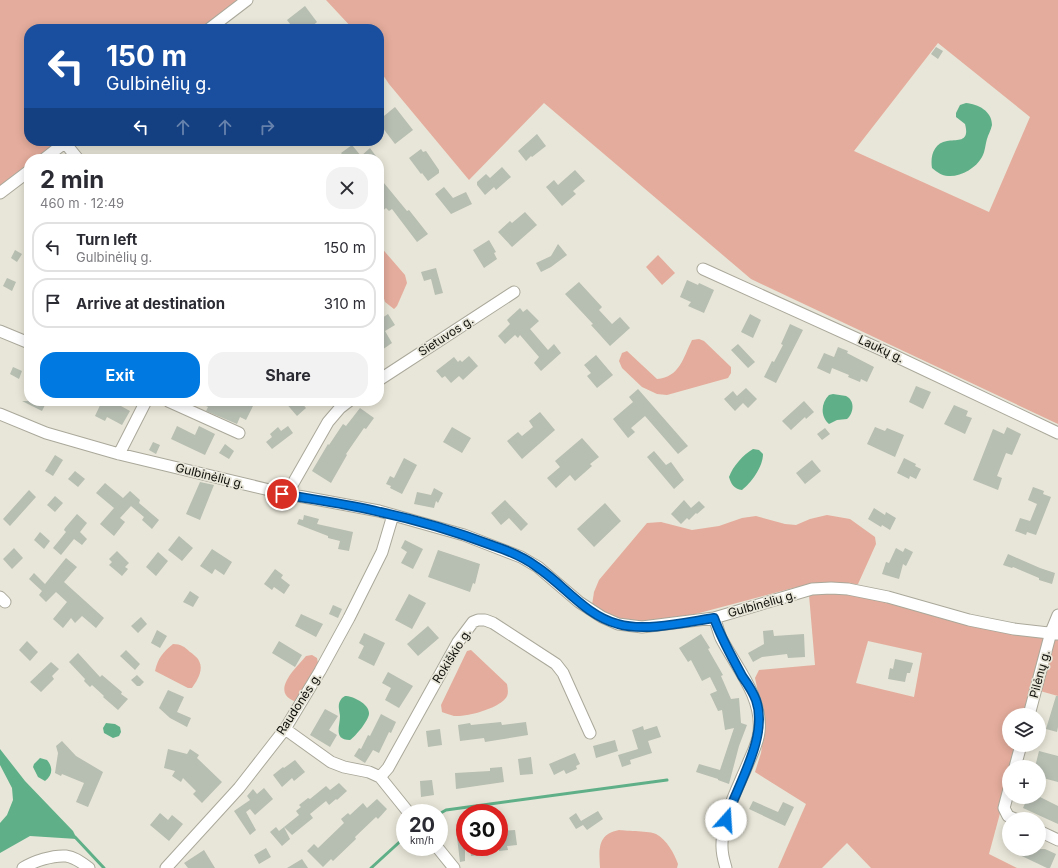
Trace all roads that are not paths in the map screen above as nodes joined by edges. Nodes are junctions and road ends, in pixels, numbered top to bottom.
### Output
1 (247, 0) edge
2 (216, 24) edge
3 (61, 146) edge
4 (50, 154) edge
5 (24, 175) edge
6 (0, 194) edge
7 (703, 269) dead end
8 (514, 292) dead end
9 (0, 330) edge
10 (24, 341) edge
11 (384, 377) edge
12 (143, 406) edge
13 (179, 406) edge
14 (343, 406) edge
15 (0, 414) edge
16 (239, 433) dead end
17 (1058, 433) edge
18 (119, 454) junction
19 (287, 494) junction
20 (394, 515) junction
21 (1058, 615) edge
22 (714, 618) junction
23 (1054, 633) edge
24 (1031, 708) edge
25 (285, 729) junction
26 (590, 734) dead end
27 (380, 777) junction
28 (402, 804) edge
29 (1046, 834) edge
30 (1058, 840) edge
31 (444, 856) edge
32 (23, 868) edge
33 (88, 868) edge
34 (166, 868) edge
35 (454, 868) edge
36 (726, 868) edge

1 - 2 street
3 - 4 street
5 - 6 street
7 - 17 street, Laukų g.
8 - 11 street, Sietuvos g.
9 - 10 street
12 - 18 street
13 - 16 street
14 - 19 street
15 - 18 street, Gulbinėlių g.
18 - 19 street, Gulbinėlių g.
19 - 20 street, Gulbinėlių g.
20 - 22 street, Gulbinėlių g.
20 - 25 street, Raudonės g.
21 - 23 street
22 - 23 street, Gulbinėlių g.
22 - 36 street
23 - 24 street, Pilėnų g.
25 - 27 street
25 - 34 street, Raudonės g.
26 - 27 street, Rokiškio g.
27 - 28 street
29 - 30 street
31 - 35 street
32 - 33 street

